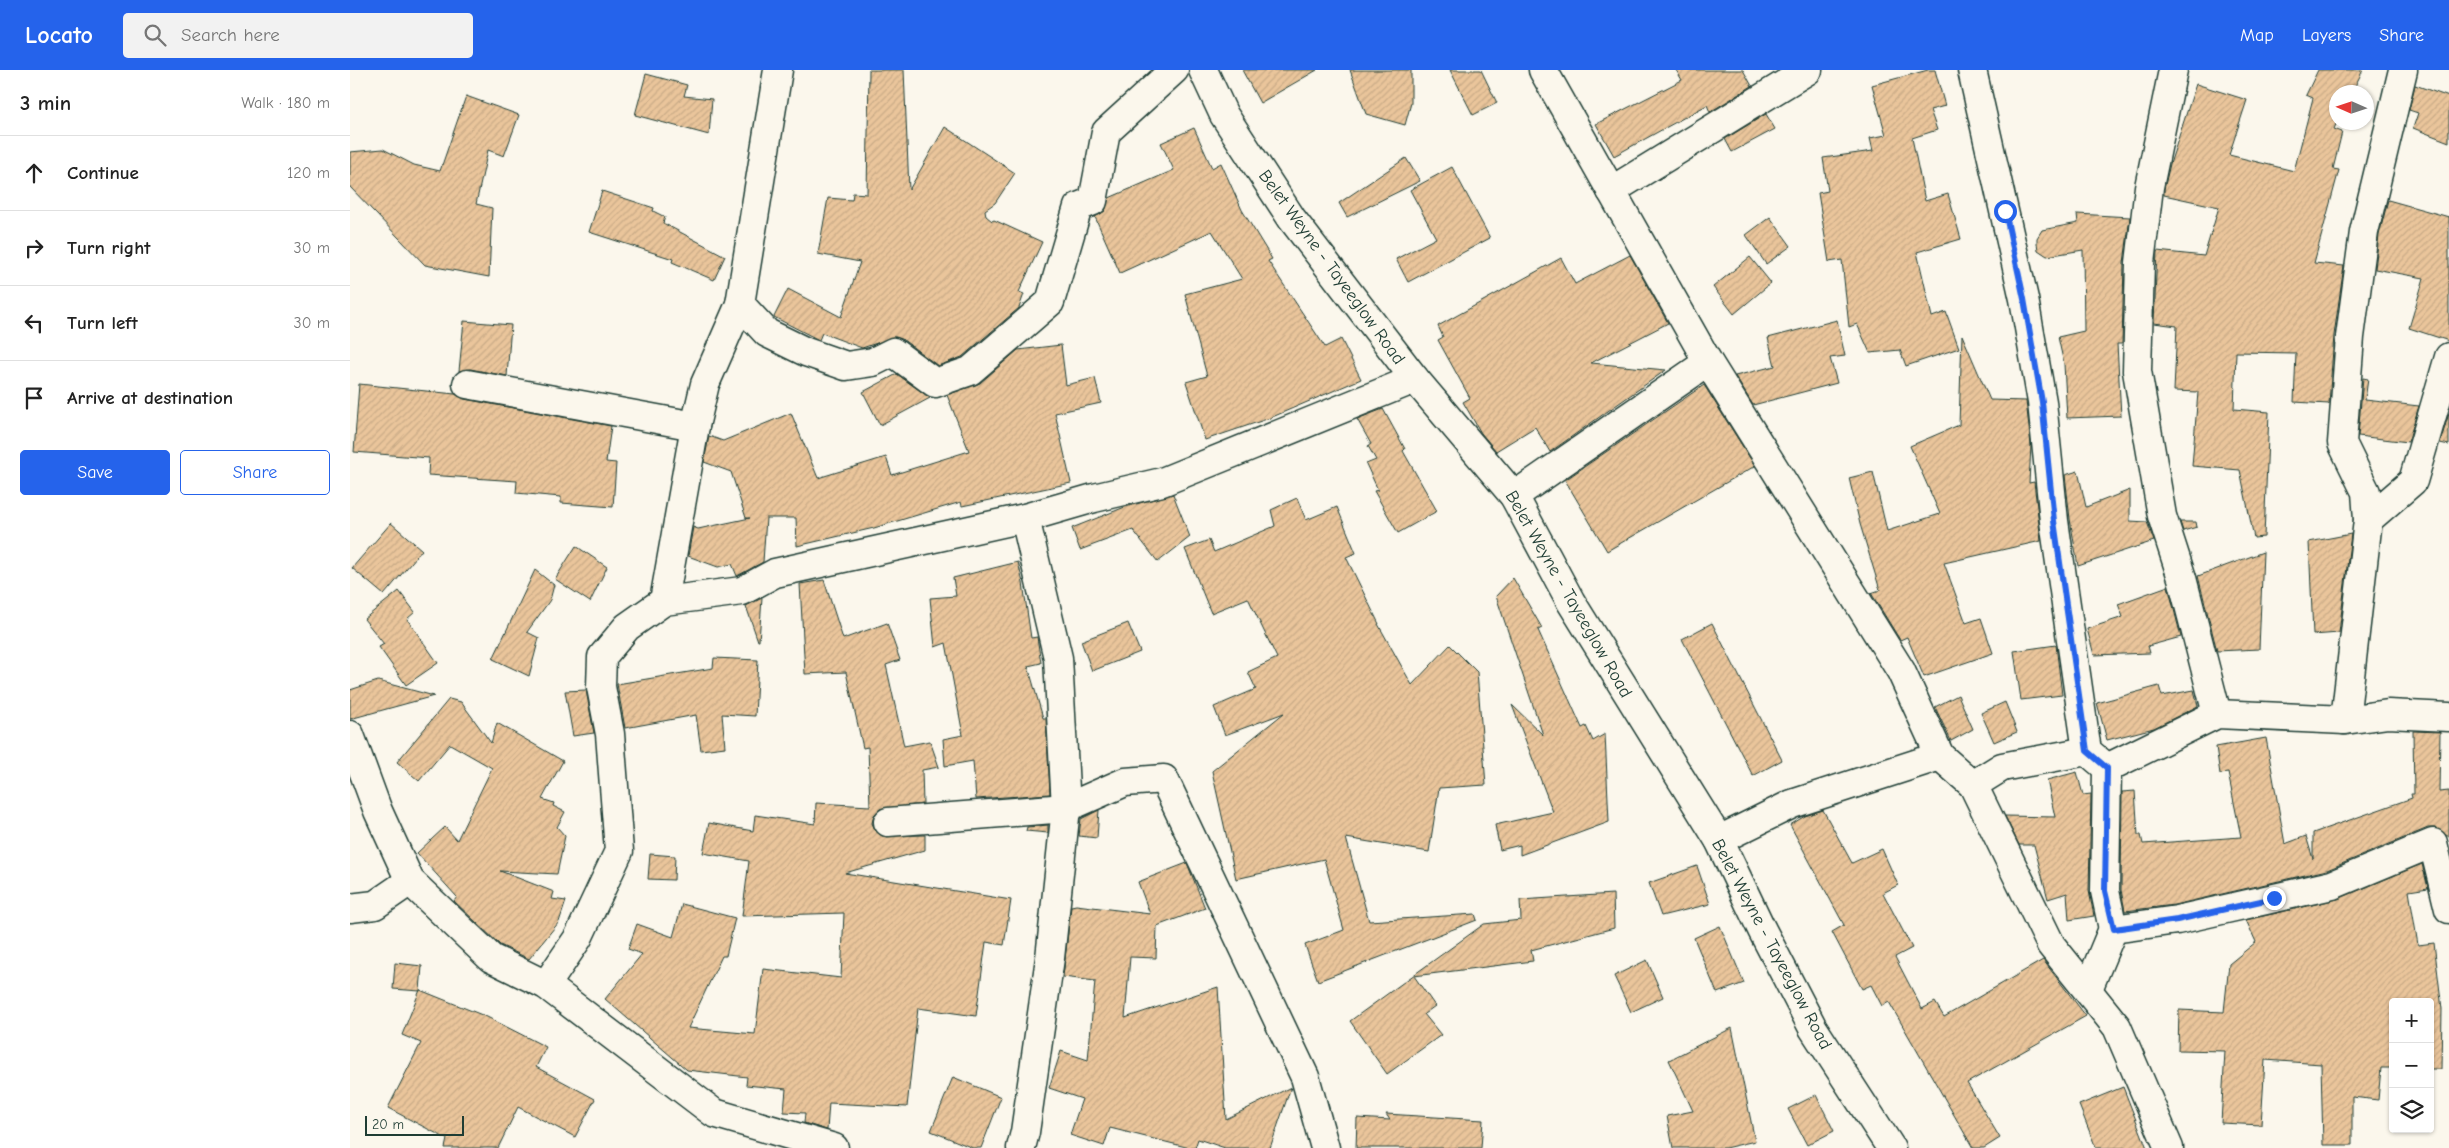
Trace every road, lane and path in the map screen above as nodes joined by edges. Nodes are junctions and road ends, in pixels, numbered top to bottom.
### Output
1 (778, 70) edge
2 (1174, 70) edge
3 (1203, 70) edge
4 (1543, 70) edge
5 (1808, 70) edge
6 (1972, 70) edge
7 (2173, 70) edge
8 (2403, 70) edge
9 (1611, 191) junction
10 (740, 304) junction
11 (2449, 356) edge
12 (1708, 362) junction
13 (1415, 379) junction
14 (467, 384) dead end
15 (695, 426) junction
16 (1514, 496) junction
17 (1025, 518) junction
18 (2368, 520) junction
19 (664, 601) junction
20 (2216, 714) junction
21 (2449, 717) edge
22 (2345, 720) junction
23 (350, 735) edge
24 (2087, 751) junction
25 (1940, 756) junction
26 (2107, 768) junction
27 (1973, 785) junction
28 (1066, 808) junction
29 (888, 822) dead end
30 (1719, 840) junction
31 (410, 881) junction
32 (350, 908) edge
33 (2449, 909) edge
34 (2114, 929) junction
35 (546, 985) junction
36 (2088, 990) junction
37 (763, 1138) edge
38 (834, 1148) edge
39 (1020, 1148) edge
40 (1325, 1148) edge
41 (1891, 1148) edge
42 (2169, 1148) edge

1 - 10 street
2 - 10 street
3 - 13 street, Belet Weyne - Tayeeglow Road
4 - 9 street
5 - 9 street
6 - 24 street
7 - 20 street
8 - 18 street
9 - 12 street
10 - 15 street
11 - 18 street
12 - 16 street
12 - 25 street
13 - 16 street, Belet Weyne - Tayeeglow Road
13 - 17 street
14 - 15 street
15 - 19 street
16 - 30 street, Belet Weyne - Tayeeglow Road
17 - 19 street
17 - 28 street
18 - 22 street
19 - 35 street
20 - 22 street
20 - 26 street
21 - 22 street
23 - 31 street
24 - 26 street
24 - 27 street
25 - 27 street
25 - 30 street
26 - 34 street
27 - 36 street
28 - 29 street
28 - 39 street
28 - 40 street
30 - 41 street, Belet Weyne - Tayeeglow Road
31 - 32 street
31 - 35 street
33 - 34 street
34 - 36 street
35 - 37 street
36 - 42 street
37 - 38 street

